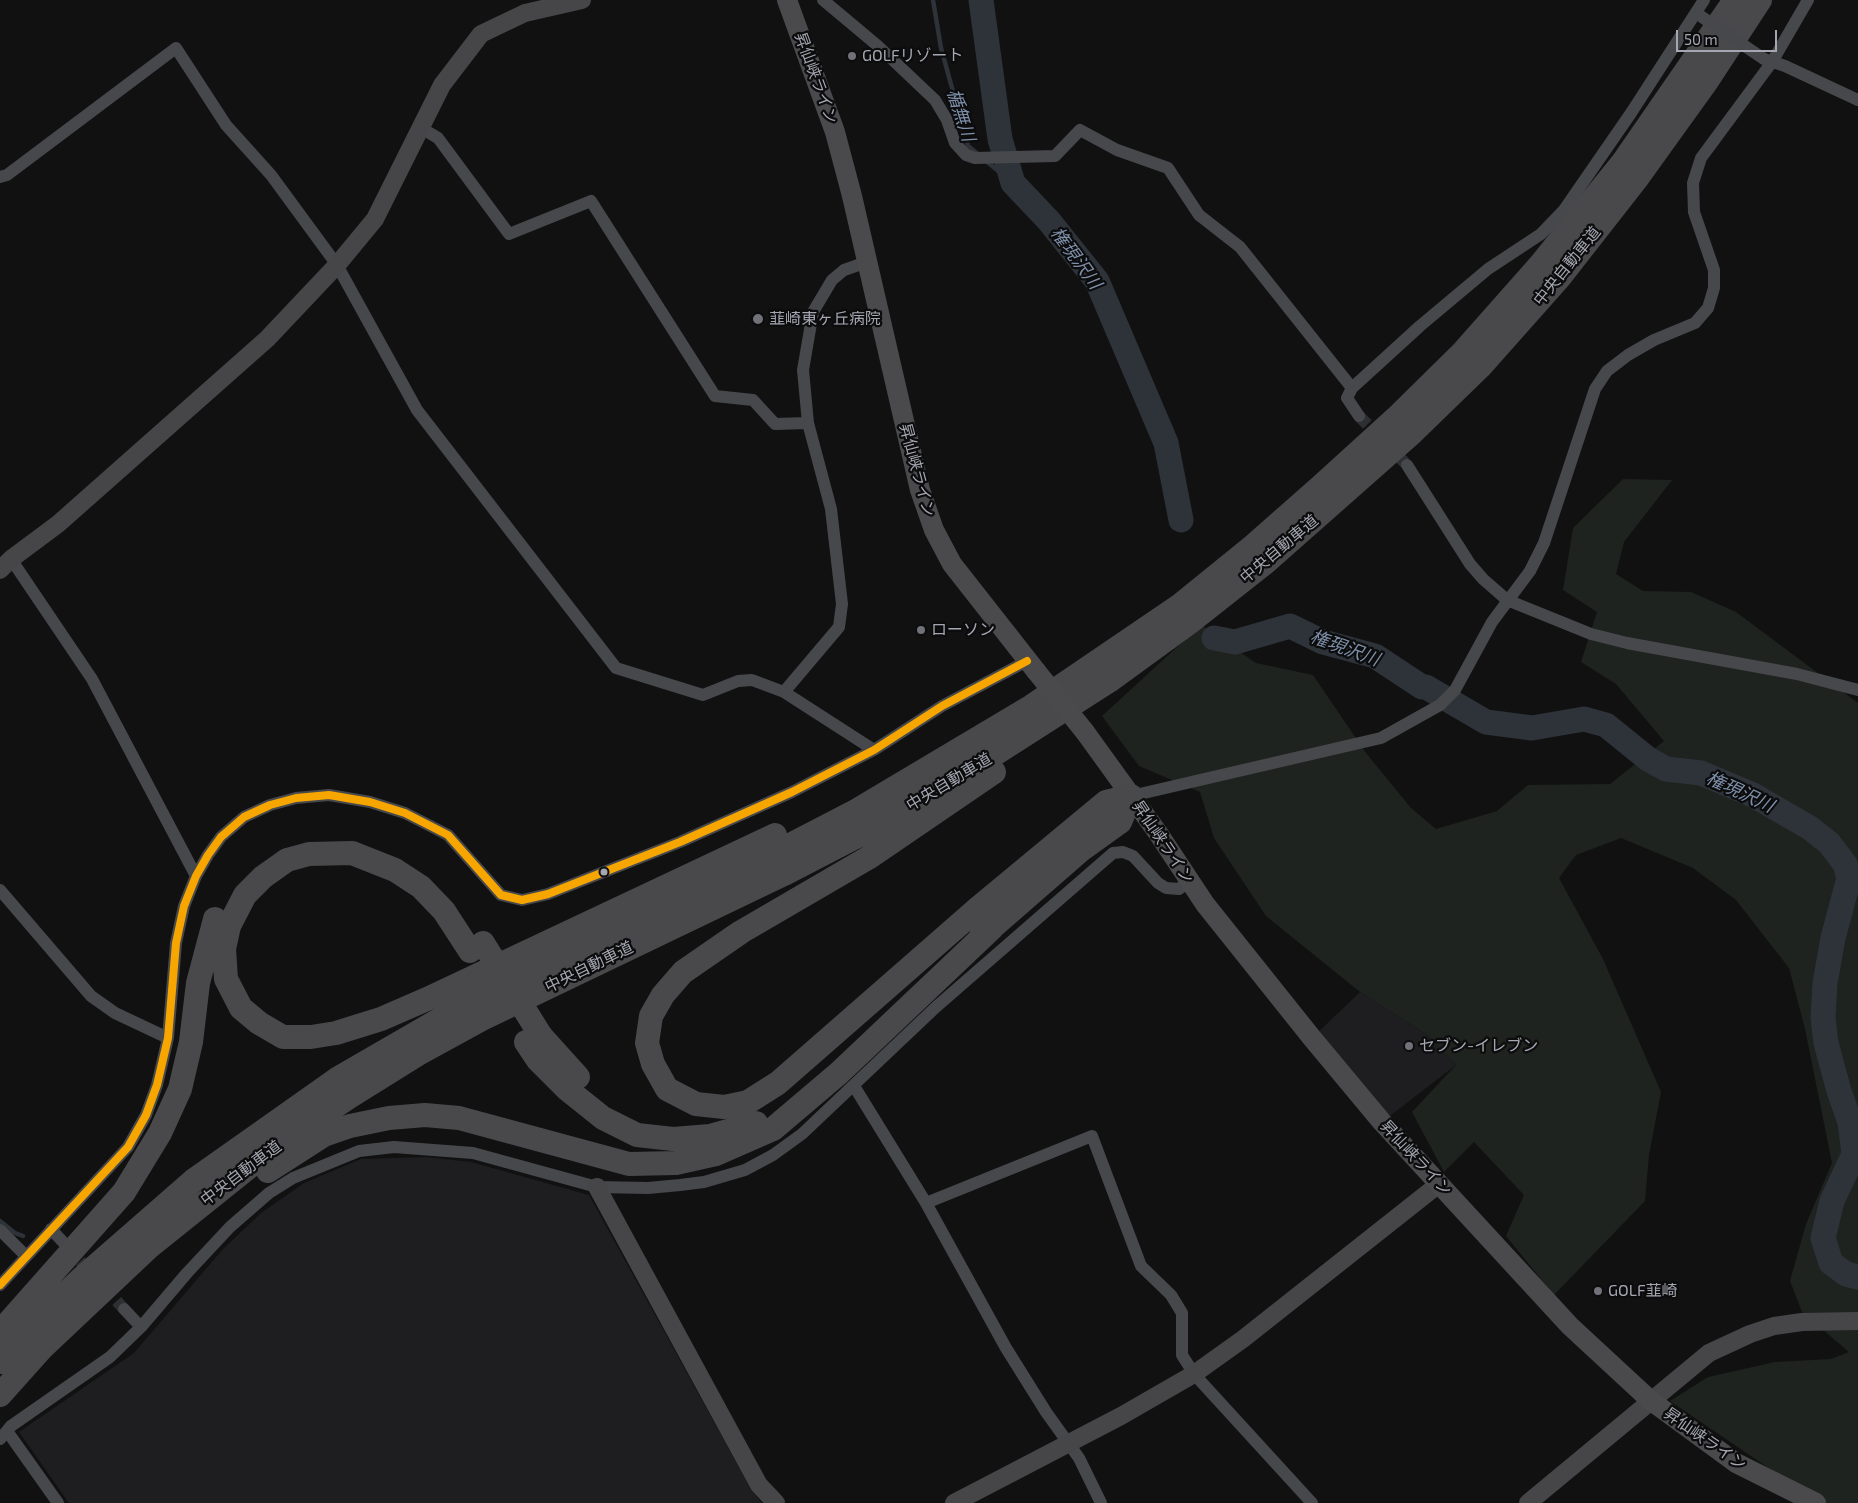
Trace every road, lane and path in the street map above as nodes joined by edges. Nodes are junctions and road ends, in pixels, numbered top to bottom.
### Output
1 (582, 0) edge
2 (787, 0) edge
3 (822, 0) edge
4 (1704, 0) edge
5 (1736, 0) edge
6 (1760, 0) edge
7 (1808, 0) edge
8 (1697, 13) junction
9 (1768, 60) junction
10 (1858, 100) edge
11 (421, 128) junction
12 (0, 177) edge
13 (867, 262) junction
14 (337, 265) junction
15 (1352, 388) junction
16 (1359, 416) tunnel mouth
17 (808, 423) junction
18 (1407, 465) tunnel mouth
19 (5, 564) edge
20 (1507, 600) junction
21 (1032, 666) junction
22 (1109, 681) junction
23 (1858, 690) edge
24 (784, 692) junction
25 (985, 734) junction
26 (874, 750) junction
27 (1131, 796) junction
28 (196, 876) junction
29 (1189, 881) junction
30 (0, 890) edge
31 (976, 909) junction
32 (992, 928) junction
33 (476, 947) junction
34 (168, 1038) junction
35 (533, 1039) junction
36 (854, 1086) junction
37 (1439, 1184) junction
38 (597, 1187) junction
39 (926, 1203) junction
40 (51, 1229) junction
41 (0, 1230) edge
42 (63, 1242) tunnel mouth
43 (148, 1248) junction
44 (26, 1256) junction
45 (0, 1284) edge
46 (124, 1309) tunnel mouth
47 (1858, 1321) edge
48 (141, 1328) junction
49 (0, 1332) edge
50 (0, 1362) edge
51 (1194, 1374) junction
52 (0, 1395) edge
53 (1650, 1400) junction
54 (4, 1435) edge
55 (1068, 1443) junction
56 (58, 1503) edge
57 (776, 1503) edge
58 (954, 1503) edge
59 (1101, 1503) edge
60 (1312, 1503) edge
61 (1528, 1503) edge
62 (1816, 1503) edge

1 - 11 street
2 - 13 main road, 昇仙峡ライン
3 - 15 street
4 - 8 street
5 - 25 highway, 中央自動車道
6 - 22 highway, 中央自動車道
7 - 9 street
8 - 9 street, bridge
8 - 15 street
9 - 10 street
9 - 20 street
11 - 14 street
11 - 17 street
12 - 14 street
13 - 17 street
13 - 21 main road, 昇仙峡ライン
14 - 19 street
14 - 24 street
15 - 16 street
17 - 24 street
18 - 20 street
19 - 28 street
20 - 23 street
20 - 27 street
21 - 26 street
21 - 27 main road, 昇仙峡ライン, bridge
22 - 31 highway
22 - 43 highway, 中央自動車道
24 - 26 street
25 - 33 highway
25 - 50 highway, 中央自動車道
26 - 28 street
27 - 29 main road, 昇仙峡ライン
27 - 31 highway
27 - 32 highway
28 - 34 street
29 - 36 street
29 - 37 main road, 昇仙峡ライン
30 - 34 street
31 - 35 highway
32 - 35 highway
32 - 43 highway
33 - 35 highway, bridge
33 - 49 highway
34 - 40 street
36 - 38 street
36 - 39 street
37 - 51 street
37 - 53 main road, 昇仙峡ライン
38 - 48 street
38 - 57 street
39 - 51 street
39 - 55 street
40 - 42 street
40 - 44 street
41 - 44 street
43 - 52 highway, 中央自動車道
44 - 45 street
46 - 48 street
47 - 53 street
48 - 54 street
51 - 55 street
51 - 60 street
53 - 61 street
53 - 62 main road, 昇仙峡ライン
54 - 56 street
55 - 58 street
55 - 59 street

